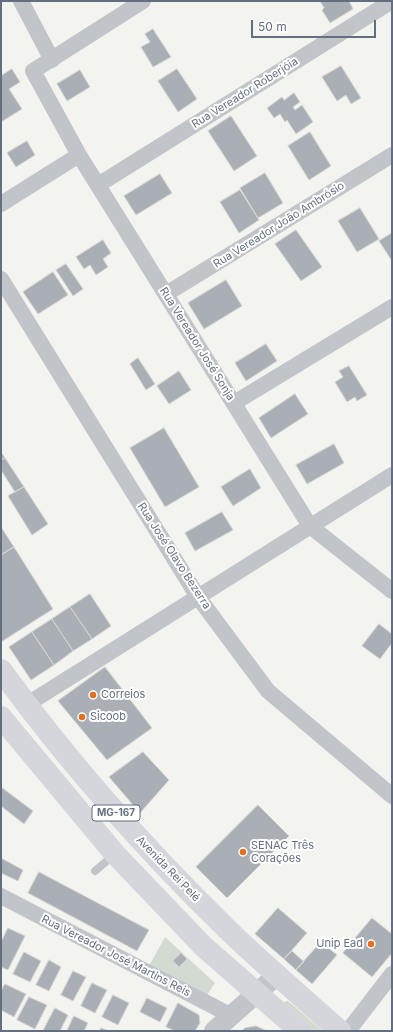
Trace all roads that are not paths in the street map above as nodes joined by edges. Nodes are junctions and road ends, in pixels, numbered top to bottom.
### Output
1 (21, 1) edge
2 (392, 1) edge
3 (137, 3) edge
4 (52, 60) junction
5 (79, 155) junction
6 (392, 155) edge
7 (98, 186) junction
8 (1, 204) edge
9 (1, 279) edge
10 (166, 294) junction
11 (392, 307) edge
12 (234, 403) junction
13 (392, 475) edge
14 (310, 526) junction
15 (392, 591) edge
16 (198, 597) junction
17 (1, 670) edge
18 (26, 705) junction
19 (1, 717) edge
20 (392, 796) edge
21 (136, 836) junction
22 (115, 854) junction
23 (96, 871) dead end
24 (1, 896) edge
25 (392, 974) edge
26 (277, 975) junction
27 (257, 994) junction
28 (232, 1016) junction
29 (214, 1031) edge
30 (300, 1031) edge
31 (340, 1031) edge
32 (348, 1031) edge

1 - 4 street
2 - 7 street, Rua Vereador Roberjóia
3 - 4 street
4 - 5 street, Rua Vereador José Sonja
5 - 7 street, Rua Vereador José Sonja
5 - 8 street
6 - 10 street, Rua Vereador João Ambrósio
7 - 10 street, Rua Vereador José Sonja
9 - 16 street, Rua José Olavo Bezerra
10 - 12 street, Rua Vereador José Sonja
11 - 12 street
12 - 14 street, Rua Vereador José Sonja
13 - 14 street
14 - 15 street, Rua Vereador José Sonja
14 - 16 street
16 - 18 street
16 - 20 street, Rua José Olavo Bezerra
17 - 18 main road, Avenida Rei Pelé / MG-167
18 - 21 main road, Avenida Rei Pelé / MG-167
19 - 22 main road, MG-167
21 - 22 main road
21 - 26 main road, Avenida Rei Pelé / MG-167
22 - 23 lane
22 - 27 main road, MG-167
24 - 28 street, Rua Vereador José Martins Reis
25 - 32 street
26 - 27 street
26 - 31 main road, Avenida Rei Pelé / MG-167
27 - 28 street
27 - 30 main road, MG-167
28 - 29 street

